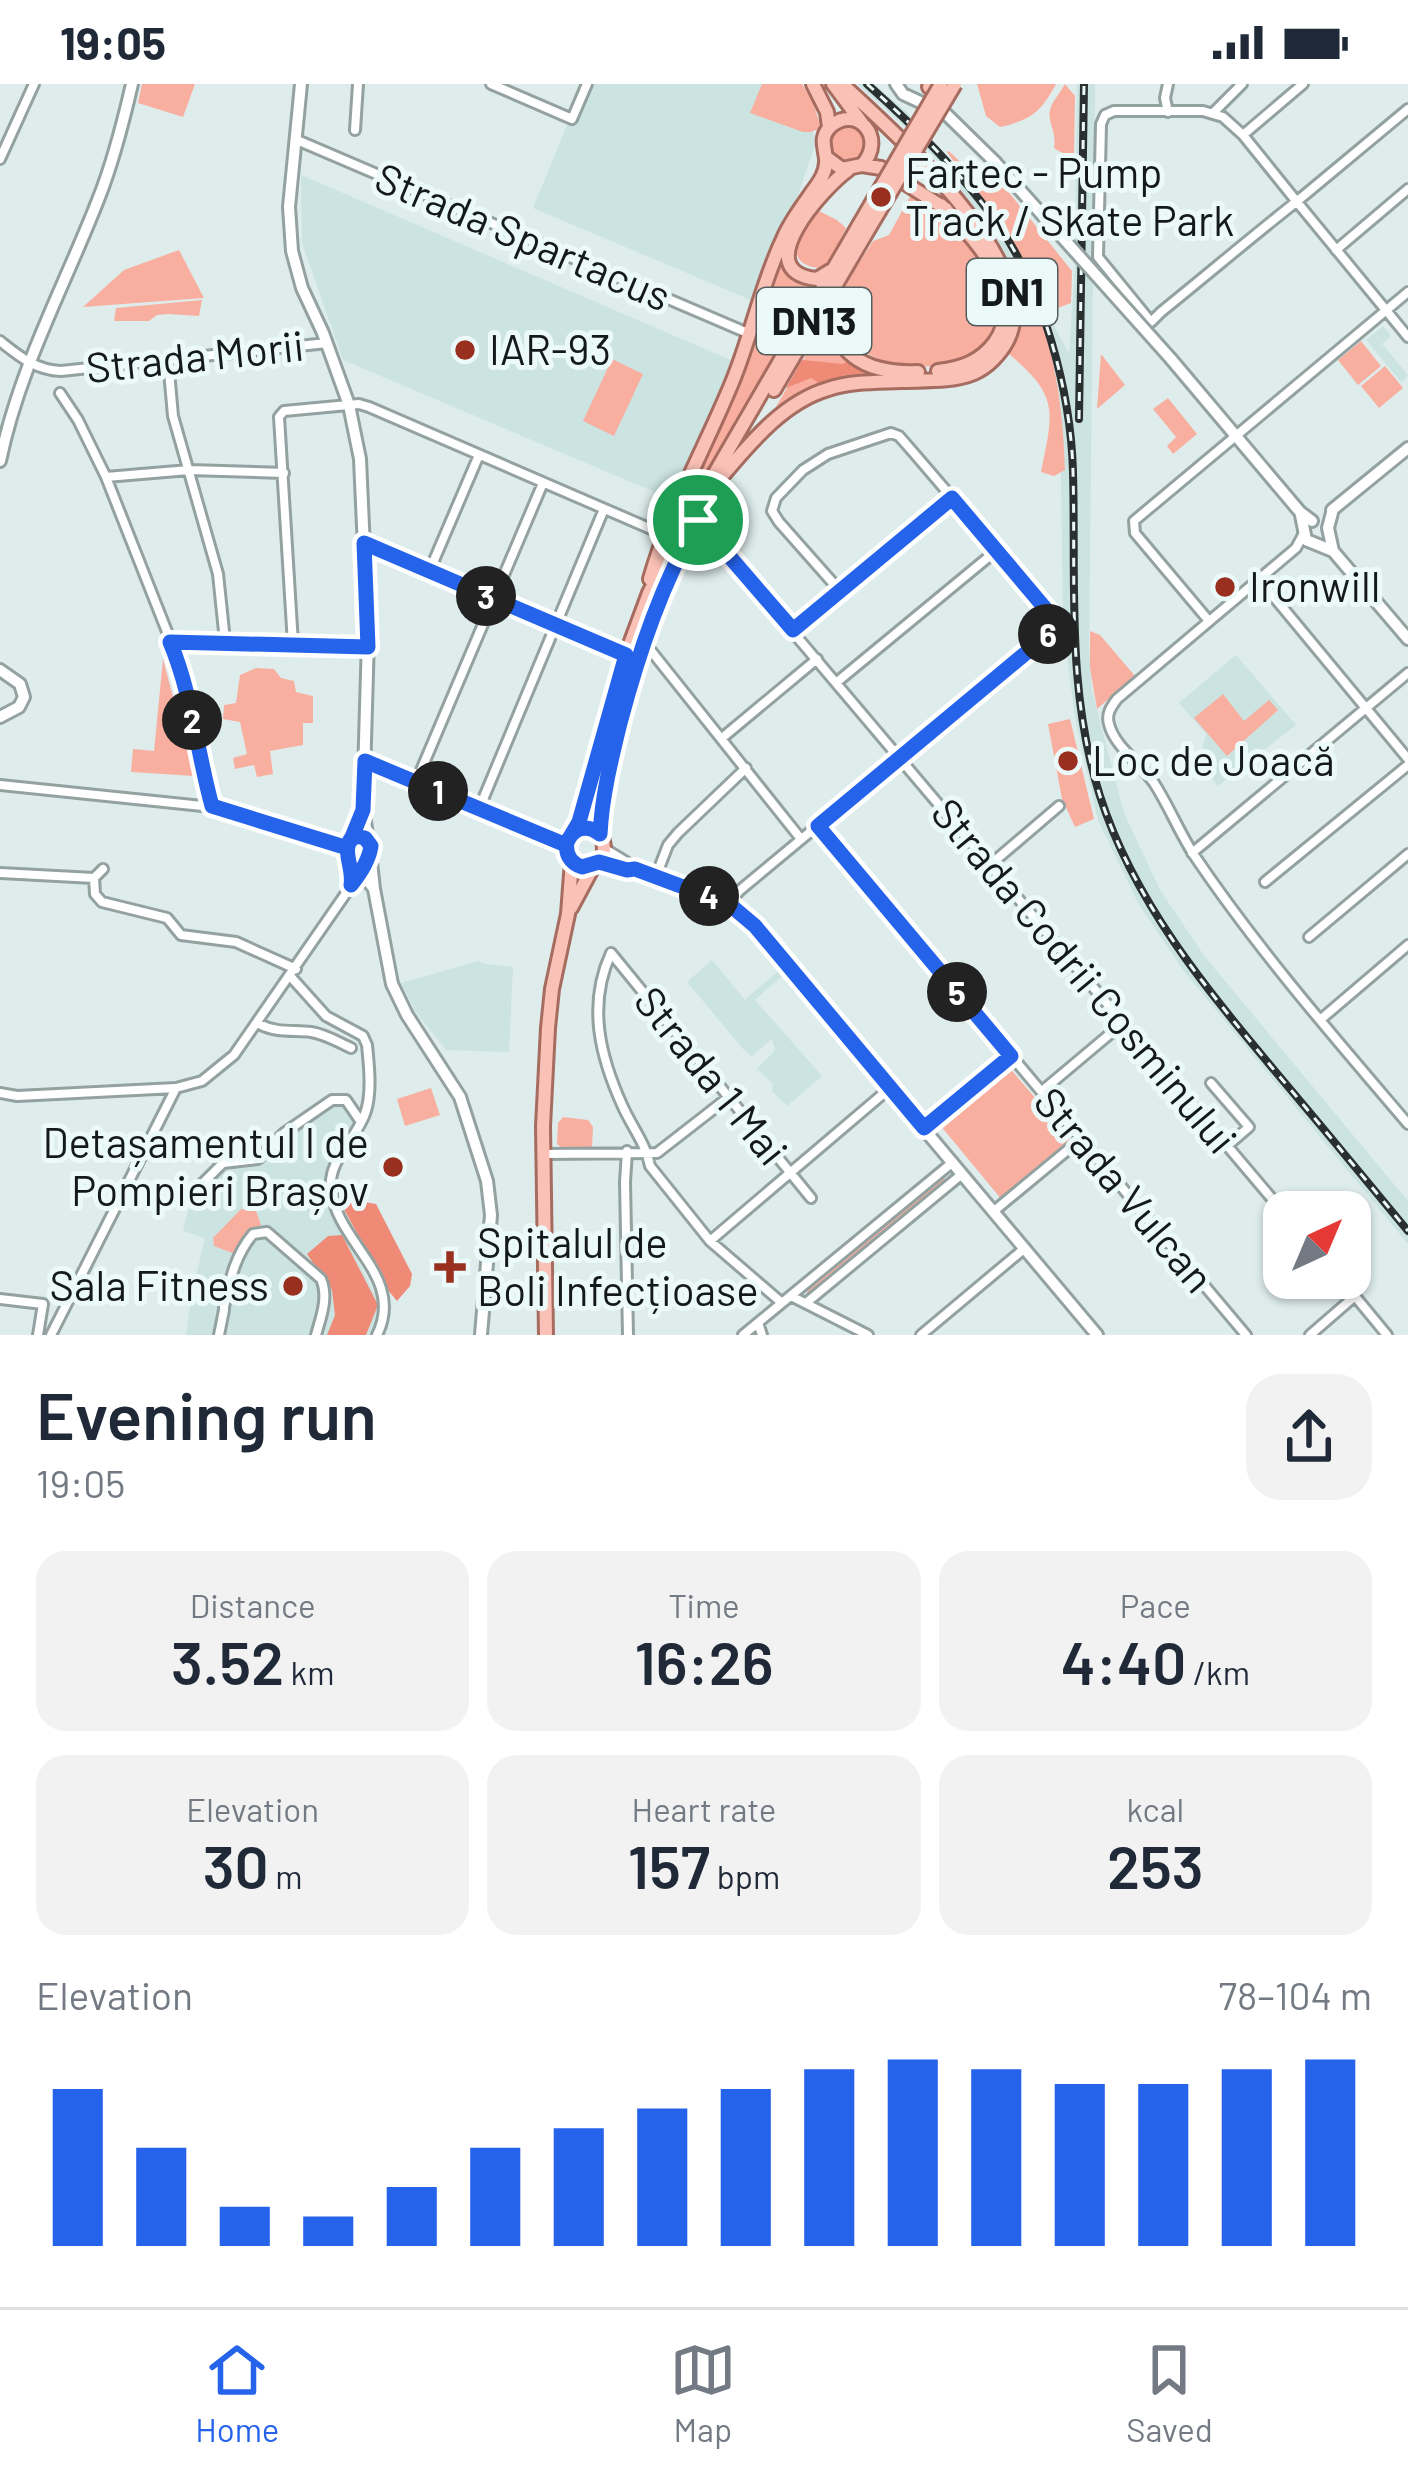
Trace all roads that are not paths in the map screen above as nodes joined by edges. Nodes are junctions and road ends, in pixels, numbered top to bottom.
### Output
1 (34, 84) edge
2 (132, 84) edge
3 (301, 84) edge
4 (358, 84) edge
5 (491, 84) edge
6 (586, 84) edge
7 (813, 84) edge
8 (838, 84) edge
9 (896, 84) edge
10 (955, 84) edge
11 (1168, 84) edge
12 (1242, 84) edge
13 (1303, 84) edge
14 (932, 86) edge
15 (913, 97) junction
16 (1408, 109) edge
17 (943, 111) junction
18 (1169, 112) junction
19 (1213, 113) junction
20 (862, 124) junction
21 (829, 128) junction
22 (356, 130) dead end
23 (1243, 135) junction
24 (297, 140) junction
25 (872, 150) junction
26 (826, 157) junction
27 (0, 159) edge
28 (855, 167) junction
29 (880, 168) junction
30 (1408, 188) edge
31 (1297, 202) junction
32 (941, 205) junction
33 (863, 227) junction
34 (1336, 250) junction
35 (838, 260) junction
36 (1006, 276) junction
37 (833, 287) junction
38 (1408, 292) edge
39 (1386, 310) junction
40 (750, 334) junction
41 (1408, 338) edge
42 (0, 341) edge
43 (327, 343) junction
44 (168, 360) junction
45 (29, 364) junction
46 (60, 393) dead end
47 (350, 404) junction
48 (1237, 436) junction
49 (1408, 448) edge
50 (479, 455) junction
51 (0, 461) edge
52 (189, 470) junction
53 (284, 472) junction
54 (723, 475) junction
55 (106, 477) junction
56 (543, 483) junction
57 (952, 498) junction
58 (604, 509) junction
59 (1334, 509) junction
60 (698, 520) junction
61 (1311, 532) junction
62 (1328, 532) junction
63 (664, 535) junction
64 (364, 543) junction
65 (997, 550) junction
66 (1333, 551) junction
67 (429, 572) junction
68 (1259, 579) junction
69 (840, 591) junction
70 (649, 593) junction
71 (493, 598) junction
72 (1209, 621) junction
73 (555, 625) junction
74 (793, 630) junction
75 (1408, 639) edge
76 (225, 641) junction
77 (644, 641) junction
78 (170, 642) junction
79 (293, 644) junction
80 (368, 647) junction
81 (626, 655) junction
82 (817, 659) junction
83 (0, 670) edge
84 (1408, 674) edge
85 (6, 681) edge
86 (837, 682) junction
87 (1366, 708) junction
88 (2, 712) edge
89 (722, 738) junction
90 (900, 756) junction
91 (365, 761) junction
92 (1408, 762) edge
93 (746, 768) junction
94 (416, 782) junction
95 (0, 785) edge
96 (212, 806) junction
97 (1059, 806) dead end
98 (479, 809) junction
99 (363, 810) junction
100 (818, 826) junction
101 (600, 834) junction
102 (570, 839) junction
103 (801, 839) junction
104 (349, 850) junction
105 (368, 850) junction
106 (1192, 853) junction
107 (1408, 854) edge
108 (600, 859) junction
109 (572, 861) junction
110 (991, 864) junction
111 (103, 869) dead end
112 (0, 873) edge
113 (361, 873) junction
114 (656, 876) junction
115 (94, 878) junction
116 (1265, 882) dead end
117 (351, 885) junction
118 (374, 889) junction
119 (729, 904) junction
120 (568, 914) junction
121 (1309, 937) dead end
122 (1408, 945) edge
123 (293, 973) junction
124 (1320, 1020) junction
125 (1123, 1023) junction
126 (259, 1024) junction
127 (351, 1048) dead end
128 (1011, 1056) junction
129 (1211, 1083) dead end
130 (176, 1088) junction
131 (890, 1088) junction
132 (1042, 1091) junction
133 (0, 1093) edge
134 (729, 1097) junction
135 (361, 1122) junction
136 (1408, 1124) edge
137 (924, 1128) junction
138 (1082, 1139) junction
139 (1227, 1146) junction
140 (627, 1151) junction
141 (647, 1151) junction
142 (544, 1154) junction
143 (953, 1162) junction
144 (790, 1173) junction
145 (962, 1174) junction
146 (199, 1188) dead end
147 (1265, 1191) edge
148 (811, 1198) dead end
149 (994, 1211) junction
150 (710, 1240) junction
151 (1024, 1248) junction
152 (791, 1296) junction
153 (0, 1299) edge
154 (1352, 1299) edge
155 (1357, 1299) edge
156 (782, 1303) junction
157 (806, 1303) junction
158 (758, 1323) junction
159 (746, 1332) edge
160 (38, 1335) edge
161 (51, 1335) edge
162 (219, 1335) edge
163 (316, 1335) edge
164 (377, 1335) edge
165 (482, 1335) edge
166 (546, 1335) edge
167 (628, 1335) edge
168 (762, 1335) edge
169 (868, 1335) edge
170 (921, 1335) edge
171 (1097, 1335) edge
172 (1246, 1335) edge
173 (1310, 1335) edge
174 (1387, 1335) edge

1 - 27 street
2 - 45 street
3 - 24 street
4 - 22 street
5 - 6 street
7 - 21 main road
8 - 20 main road
8 - 36 main road, DN1
9 - 15 street
10 - 33 main road, DN13, bridge
11 - 18 street
12 - 19 street
13 - 23 street
14 - 15 street
14 - 17 street
14 - 33 main road, DN13, bridge
15 - 17 street
16 - 31 street
17 - 48 street, bridge
18 - 19 street
18 - 31 street
19 - 23 street
20 - 21 main road
20 - 25 main road
21 - 26 main road
23 - 31 street
24 - 40 street, Strada Spartacus
24 - 43 street
25 - 28 main road
25 - 29 main road
26 - 28 main road
26 - 40 main road
28 - 29 main road
28 - 35 main road
29 - 32 main road
30 - 34 street
31 - 34 street
32 - 36 main road
32 - 37 main road
33 - 35 main road, DN13
33 - 37 main road, DN13
34 - 39 street
35 - 70 main road, DN13
36 - 54 main road, DN1
37 - 54 main road, DN13
38 - 39 street
39 - 41 street
39 - 48 street
40 - 63 main road
42 - 45 street, Strada Morii
43 - 44 street, Strada Morii
43 - 47 street
44 - 45 street, Strada Morii
44 - 52 street
45 - 51 street
46 - 55 street
47 - 50 street
47 - 53 street
47 - 64 street
48 - 61 street
48 - 72 street
49 - 59 street
50 - 56 street
50 - 67 street
52 - 53 street
52 - 55 street
52 - 76 street
53 - 79 street
54 - 60 main road, DN1
55 - 78 street
56 - 58 street
56 - 71 street
57 - 65 street
57 - 69 street
57 - 69 street
58 - 63 street
58 - 73 street
59 - 61 street
59 - 62 street
60 - 74 street, Strada Codrii Cosminului
60 - 77 main road, DN1
61 - 62 street
61 - 62 street
61 - 66 street
61 - 68 street
62 - 66 street
63 - 70 main road
64 - 67 street
64 - 80 street
65 - 86 street
65 - 90 street
66 - 75 street
67 - 71 street
68 - 72 street
68 - 87 street
69 - 74 street
70 - 81 main road
71 - 73 street
71 - 94 street
72 - 106 street
73 - 81 street
73 - 98 street
74 - 82 street, Strada Codrii Cosminului
76 - 78 street
76 - 79 street
77 - 89 street
77 - 101 main road, DN1
78 - 96 street
79 - 80 street
80 - 91 street
81 - 102 main road
82 - 86 street, Strada Codrii Cosminului
82 - 89 street
83 - 85 street
84 - 87 street
85 - 88 street
86 - 90 street, Strada Codrii Cosminului
87 - 92 street
87 - 106 street
89 - 93 street
90 - 100 street
90 - 110 street, Strada Codrii Cosminului
91 - 94 street
91 - 99 street
92 - 116 street
93 - 103 street
93 - 114 street
94 - 98 street
95 - 96 street
96 - 104 street
97 - 110 street
98 - 102 street
99 - 104 street
99 - 105 street
100 - 103 street
100 - 128 street, Strada Vulcan
101 - 102 main road
101 - 108 main road, DN1
102 - 109 main road
103 - 119 street
104 - 105 street
104 - 105 street
104 - 113 street
104 - 117 street
105 - 113 street
105 - 118 street
106 - 124 street
107 - 121 street
108 - 109 main road
108 - 114 street
108 - 120 main road
109 - 120 main road
110 - 125 street, Strada Codrii Cosminului
111 - 115 street
112 - 115 street
113 - 117 street
113 - 118 street
114 - 119 street
115 - 123 street
117 - 118 street
117 - 123 street
118 - 165 street
119 - 131 street
120 - 142 main road
122 - 124 street
123 - 126 street
123 - 135 street
124 - 136 street
125 - 132 street
125 - 139 street, Strada Codrii Cosminului
126 - 127 street
126 - 130 street
128 - 132 street, Strada Vulcan
128 - 137 street
129 - 139 street
130 - 133 street
130 - 161 street
131 - 137 street
131 - 144 street
132 - 138 street, Strada Vulcan
134 - 141 street
134 - 141 street, Strada 1 Mai
134 - 144 street, Strada 1 Mai
135 - 146 street
135 - 164 street
137 - 143 street
138 - 149 street
138 - 172 street, Strada Vulcan
139 - 147 street, Strada Codrii Cosminului
140 - 141 street
140 - 142 street
140 - 167 street
141 - 150 street
142 - 166 main road
143 - 145 street
143 - 152 street
144 - 148 street, Strada 1 Mai
144 - 150 street
145 - 149 street
145 - 157 street
149 - 151 street
150 - 156 street
151 - 170 street
151 - 171 street
152 - 156 street
152 - 157 street
153 - 160 street
154 - 173 street
155 - 174 street
156 - 158 street
157 - 169 street
158 - 159 street
158 - 168 street
162 - 163 street

